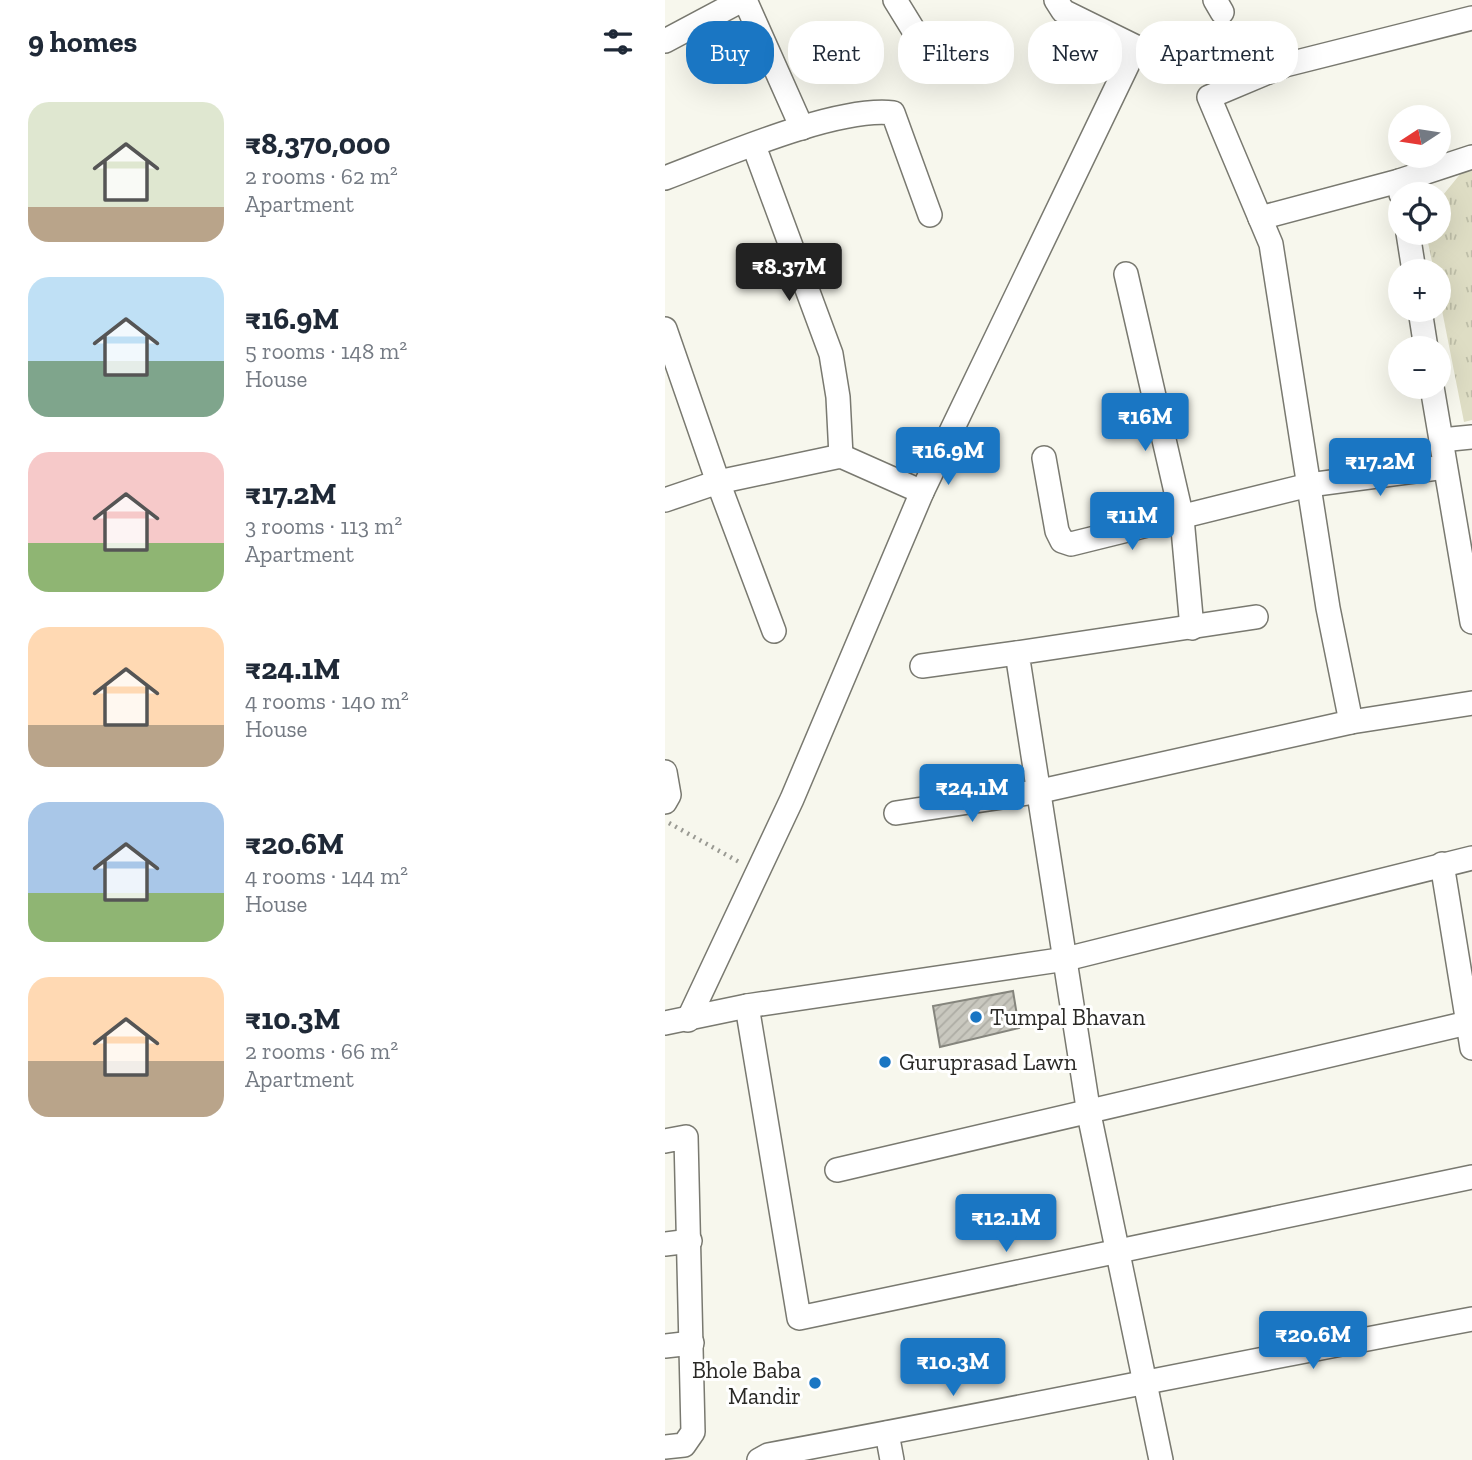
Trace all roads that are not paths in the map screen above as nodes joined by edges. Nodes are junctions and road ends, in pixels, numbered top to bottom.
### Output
1 (743, 0) edge
2 (895, 0) edge
3 (1056, 0) edge
4 (1472, 18) edge
5 (908, 21) edge
6 (665, 41) edge
7 (802, 128) junction
8 (754, 145) junction
9 (1472, 157) edge
10 (665, 178) edge
11 (1414, 182) edge
12 (1388, 191) edge
13 (930, 215) dead end
14 (1260, 218) junction
15 (1126, 274) dead end
16 (665, 329) edge
17 (1434, 399) edge
18 (1472, 437) edge
19 (1441, 440) junction
20 (841, 456) junction
21 (1044, 458) dead end
22 (1445, 467) junction
23 (718, 482) junction
24 (1309, 485) junction
25 (922, 492) junction
26 (665, 500) edge
27 (1182, 518) junction
28 (1468, 575) edge
29 (1256, 617) dead end
30 (1472, 622) edge
31 (1192, 628) junction
32 (774, 631) dead end
33 (1017, 653) junction
34 (922, 666) dead end
35 (1472, 703) edge
36 (1351, 722) junction
37 (665, 772) edge
38 (1041, 791) junction
39 (665, 802) edge
40 (896, 813) dead end
41 (1472, 858) edge
42 (1442, 864) junction
43 (1066, 958) junction
44 (747, 1006) junction
45 (688, 1020) junction
46 (665, 1023) edge
47 (1470, 1023) edge
48 (1472, 1048) edge
49 (1089, 1114) junction
50 (665, 1141) edge
51 (837, 1170) dead end
52 (1472, 1177) edge
53 (691, 1241) junction
54 (665, 1244) edge
55 (1119, 1253) junction
56 (1472, 1319) edge
57 (692, 1343) junction
58 (665, 1346) edge
59 (1146, 1380) junction
60 (887, 1433) junction
61 (665, 1447) edge
62 (759, 1460) edge
63 (892, 1460) edge
64 (1161, 1460) edge

1 - 6 street
1 - 7 street
2 - 5 street
3 - 25 street
4 - 14 street
7 - 8 street
7 - 13 street
8 - 10 street
8 - 20 street
9 - 11 street
12 - 14 street
14 - 24 street
15 - 27 street
16 - 23 street
17 - 19 street
18 - 19 street
19 - 22 street
20 - 23 street
20 - 25 street
21 - 27 street
22 - 24 street
22 - 28 street
23 - 26 street
23 - 32 street
24 - 27 street
24 - 36 street
25 - 45 street
27 - 31 street
28 - 30 street
29 - 31 street
31 - 33 street
33 - 34 street
33 - 38 street
35 - 36 street
36 - 38 street
37 - 39 street
38 - 40 street
38 - 43 street
41 - 42 street
42 - 43 street
42 - 47 street
43 - 44 street
43 - 49 street
44 - 45 street
44 - 55 street
45 - 46 street
47 - 48 street
47 - 49 street
49 - 51 street
49 - 55 street
50 - 53 street
52 - 55 street
53 - 54 street
53 - 57 street
55 - 59 street
56 - 59 street
57 - 58 street
57 - 61 street
59 - 60 street
59 - 64 street
60 - 62 street
60 - 63 street

